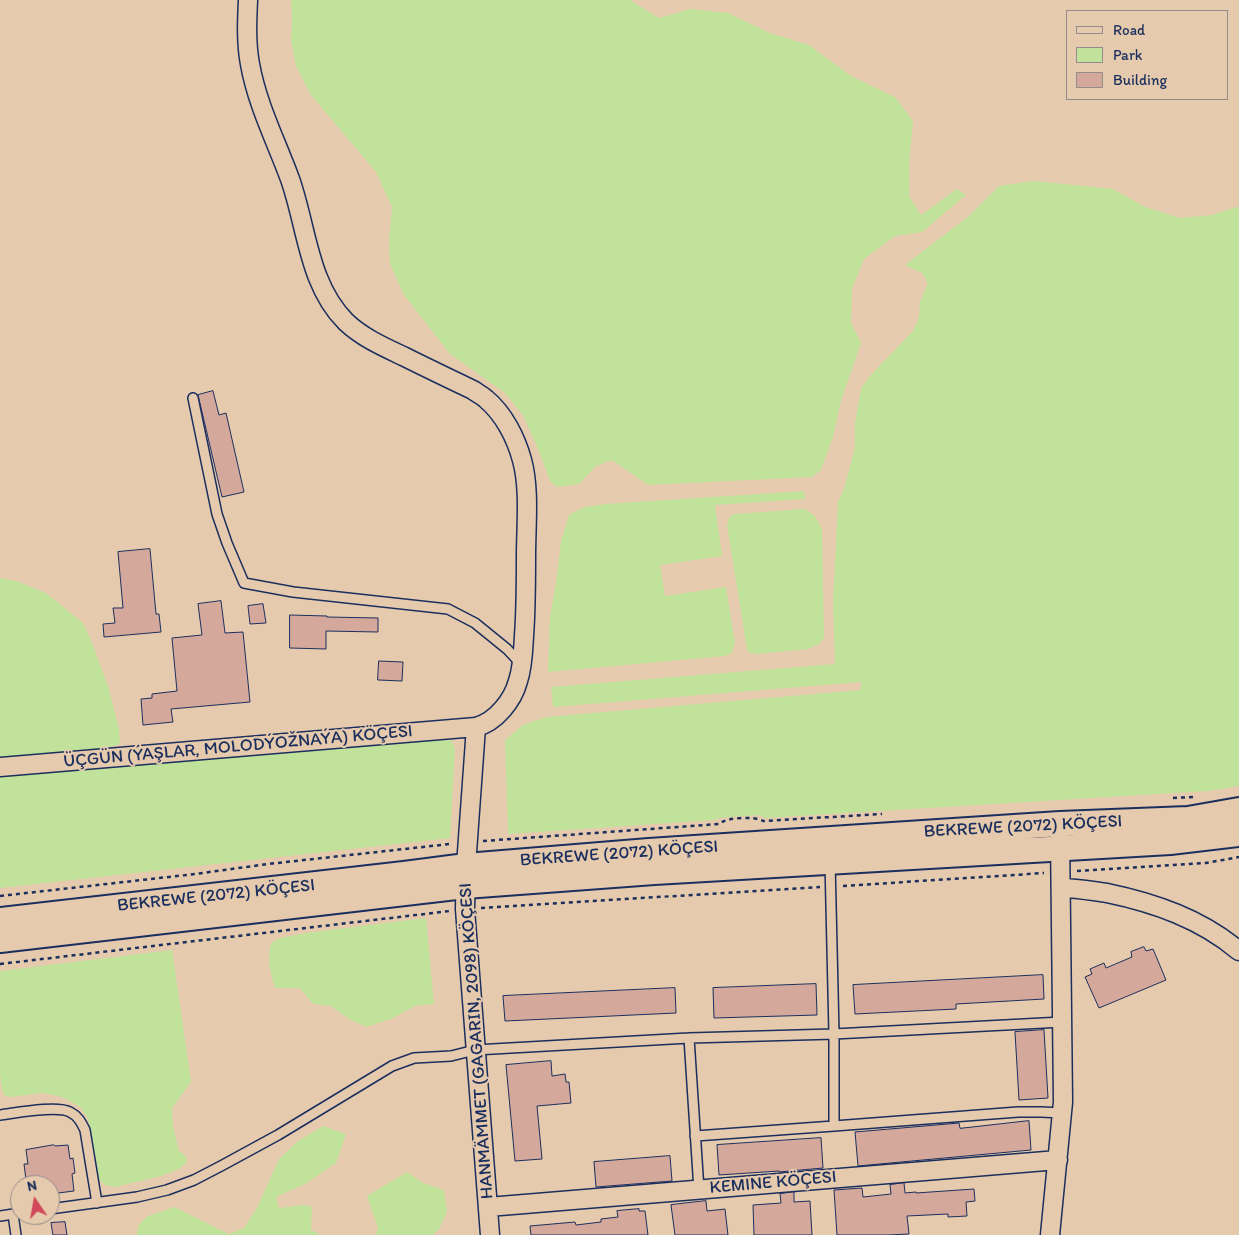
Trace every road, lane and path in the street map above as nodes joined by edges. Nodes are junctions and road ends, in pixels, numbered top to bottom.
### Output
1 (248, 0) edge
2 (194, 398) dead end
3 (522, 666) junction
4 (476, 727) junction
5 (0, 767) edge
6 (1239, 810) edge
7 (1060, 824) junction
8 (1239, 834) edge
9 (1239, 857) edge
10 (830, 862) junction
11 (1061, 869) junction
12 (831, 886) junction
13 (465, 887) junction
14 (0, 920) edge
15 (0, 940) edge
16 (1239, 951) edge
17 (0, 964) edge
18 (1062, 1022) junction
19 (834, 1034) junction
20 (689, 1038) junction
21 (475, 1050) junction
22 (1062, 1113) junction
23 (0, 1115) edge
24 (834, 1126) junction
25 (695, 1136) junction
26 (1058, 1160) junction
27 (699, 1190) junction
28 (96, 1203) junction
29 (60, 1208) edge
30 (488, 1208) junction
31 (490, 1235) edge
32 (1050, 1235) edge

1 - 3 street
2 - 3 lane
3 - 4 street
4 - 5 street, ÜÇGÜN (ÝAŞLAR, MOLODÝOŽNAÝA) KÖÇESI
4 - 13 street, HANMÄMMET (GAGARIN, 2098) KÖÇESI
6 - 7 main road, BEKREWE (2072) KÖÇESI
7 - 11 street
7 - 13 main road, BEKREWE (2072) KÖÇESI
8 - 11 main road, BEKREWE (2072) KÖÇESI
9 - 11 path
10 - 11 main road, BEKREWE (2072) KÖÇESI
10 - 12 lane
10 - 13 main road, BEKREWE (2072) KÖÇESI
11 - 12 path
11 - 16 street
11 - 18 street
12 - 13 path
12 - 19 lane
13 - 14 main road, BEKREWE (2072) KÖÇESI
13 - 15 main road, BEKREWE (2072) KÖÇESI
13 - 17 path
13 - 21 street, HANMÄMMET (GAGARIN, 2098) KÖÇESI
18 - 19 lane
18 - 22 street
19 - 20 lane
19 - 24 lane
20 - 21 lane
20 - 25 lane
21 - 28 lane
21 - 30 street, HANMÄMMET (GAGARIN, 2098) KÖÇESI
22 - 24 lane
22 - 26 street
23 - 28 lane
24 - 25 lane
25 - 27 lane
26 - 27 street, KEMINE KÖÇESI
26 - 32 street
27 - 30 street, KEMINE KÖÇESI
28 - 29 lane
30 - 31 street, HANMÄMMET (GAGARIN, 2098) KÖÇESI

